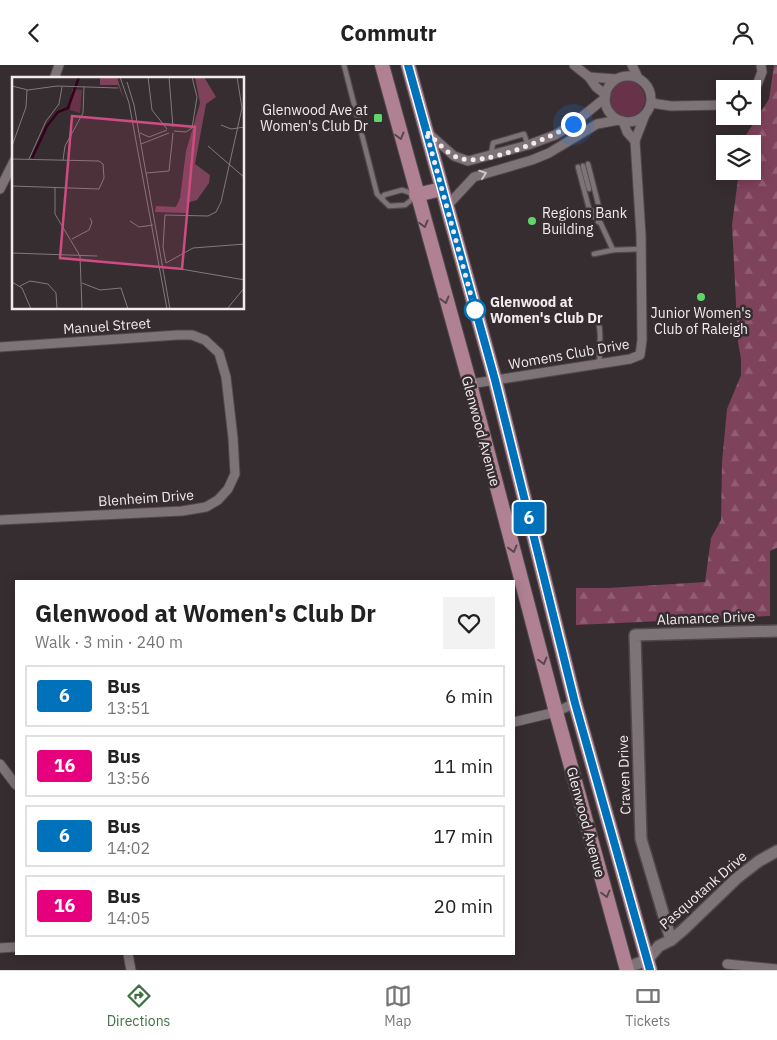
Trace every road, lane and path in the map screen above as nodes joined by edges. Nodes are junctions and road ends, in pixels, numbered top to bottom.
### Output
1 (59, 65) edge
2 (344, 65) edge
3 (382, 65) edge
4 (408, 65) edge
5 (574, 65) edge
6 (628, 65) edge
7 (632, 65) edge
8 (761, 65) edge
9 (55, 77) edge
10 (589, 77) junction
11 (619, 78) junction
12 (638, 78) junction
13 (759, 80) edge
14 (605, 96) junction
15 (651, 103) junction
16 (716, 105) edge
17 (645, 115) junction
18 (621, 120) junction
19 (426, 131) junction
20 (635, 141) junction
21 (12, 165) edge
22 (583, 166) junction
23 (0, 189) edge
24 (442, 189) junction
25 (589, 189) dead end
26 (416, 195) junction
27 (382, 199) junction
28 (447, 206) junction
29 (595, 211) dead end
30 (597, 219) junction
31 (614, 249) junction
32 (641, 249) junction
33 (594, 254) dead end
34 (598, 325) dead end
35 (212, 346) joint
36 (0, 347) edge
37 (600, 364) junction
38 (495, 380) junction
39 (470, 384) junction
40 (0, 520) edge
41 (777, 631) edge
42 (635, 635) joint
43 (575, 703) junction
44 (556, 712) junction
45 (515, 722) edge
46 (0, 764) edge
47 (15, 784) edge
48 (777, 851) edge
49 (672, 939) junction
50 (15, 947) edge
51 (0, 948) edge
52 (128, 955) edge
53 (727, 964) dead end
54 (649, 965) edge
55 (627, 969) edge
56 (777, 969) edge
57 (131, 970) edge

1 - 9 street
2 - 27 lane
3 -> 26 main road, Glenwood Avenue
4 - 19 main road, Glenwood Avenue
5 - 10 street
6 - 11 street
7 - 12 street
8 - 13 street
10 - 11 street
10 - 14 street
11 - 12 street
11 - 14 street
12 - 15 street
14 - 18 street
14 - 19 street
15 - 16 street
15 - 17 street
17 - 18 street
17 - 20 street, Womens Club Drive
18 - 20 street, Womens Club Drive
28 -> 18 street
19 - 24 main road, Glenwood Avenue
20 - 32 street, Womens Club Drive
21 - 23 street
22 - 25 lane
22 - 30 lane
22 - 30 lane
24 - 26 main road
24 - 28 main road, Glenwood Avenue
26 - 27 lane
26 - 27 lane
26 -> 39 main road, Glenwood Avenue
28 - 38 main road, Glenwood Avenue
29 - 30 lane
30 - 31 lane
31 - 32 lane
31 - 33 lane
32 - 37 street, Womens Club Drive
34 - 37 lane
35 - 36 street, Manuel Street
35 - 40 street, Blenheim Drive
37 - 38 street, Womens Club Drive
38 - 39 street, Womens Club Drive
38 - 43 main road, Glenwood Avenue
39 -> 44 main road, Glenwood Avenue
41 - 42 street, Alamance Drive
42 - 49 street, Craven Drive
43 - 44 street
43 - 54 main road, Glenwood Avenue
44 - 45 street
44 -> 55 main road, Glenwood Avenue
46 - 47 street
48 - 49 street, Pasquotank Drive
49 - 54 street, Pasquotank Drive
50 - 51 street
52 - 57 street
53 - 56 street
54 - 55 street, Pasquotank Drive

